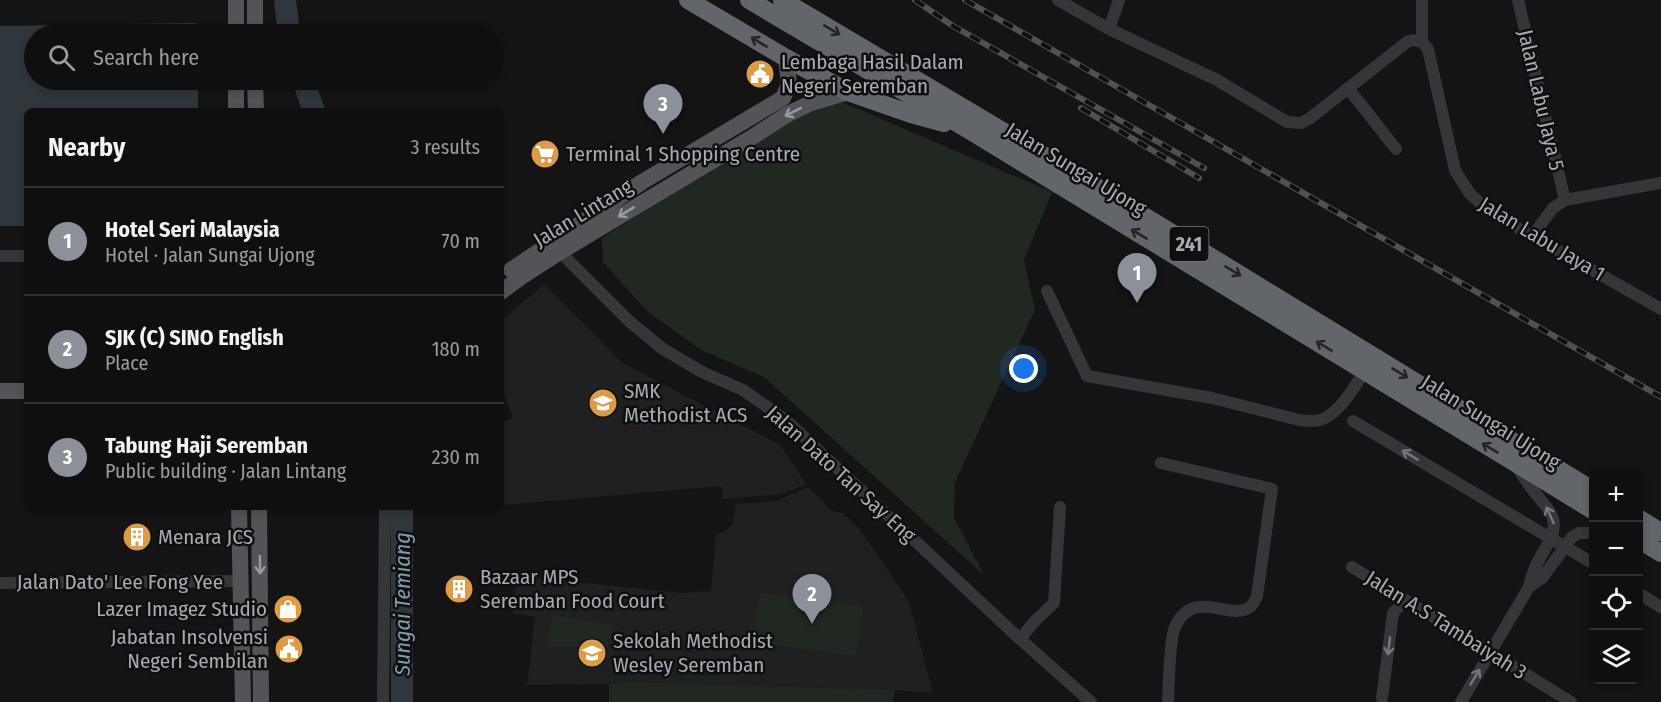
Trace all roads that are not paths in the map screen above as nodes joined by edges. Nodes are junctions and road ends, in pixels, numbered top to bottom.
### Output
1 (236, 0) edge
2 (255, 0) edge
3 (688, 0) edge
4 (749, 0) edge
5 (782, 0) edge
6 (1058, 0) edge
7 (1119, 0) edge
8 (1518, 0) edge
9 (1424, 1) edge
10 (236, 24) edge
11 (255, 24) edge
12 (1109, 29) junction
13 (1422, 42) junction
14 (786, 58) junction
15 (1348, 88) junction
16 (236, 90) edge
17 (255, 90) edge
18 (848, 92) junction
19 (236, 108) edge
20 (256, 108) edge
21 (742, 122) junction
22 (969, 130) junction
23 (754, 136) junction
24 (1396, 149) dead end
25 (1661, 183) edge
26 (1565, 200) junction
27 (1533, 235) junction
28 (555, 247) junction
29 (0, 256) edge
30 (24, 256) edge
31 (504, 276) edge
32 (504, 290) edge
33 (1047, 291) dead end
34 (1661, 309) edge
35 (1365, 371) junction
36 (24, 391) edge
37 (0, 392) edge
38 (1353, 421) dead end
39 (1512, 462) junction
40 (1161, 463) dead end
41 (1589, 489) edge
42 (1060, 507) dead end
43 (1589, 509) edge
44 (239, 510) edge
45 (259, 510) edge
46 (386, 510) edge
47 (1643, 521) edge
48 (1661, 532) edge
49 (1589, 533) edge
50 (1551, 538) junction
51 (1643, 543) edge
52 (1564, 546) junction
53 (1661, 553) edge
54 (1589, 562) edge
55 (1352, 567) dead end
56 (241, 581) junction
57 (0, 582) edge
58 (1529, 587) junction
59 (1643, 595) edge
60 (1405, 600) junction
61 (1661, 607) edge
62 (1020, 639) junction
63 (1490, 652) junction
64 (1383, 698) dead end
65 (243, 702) edge
66 (261, 702) edge
67 (384, 702) edge
68 (1091, 702) edge
69 (1168, 702) edge
70 (1461, 702) edge
71 (1570, 702) edge

1 - 10 main road
2 - 11 main road
14 -> 3 highway
4 - 22 highway, Jalan Sungai Ujong / 241
5 -> 41 highway, Jalan Sungai Ujong / 241
6 - 12 street
7 - 12 street
8 - 26 street, Jalan Labu Jaya 5
9 - 13 street
12 - 15 street
13 - 15 street
13 - 27 street, Jalan Labu Jaya 1
14 - 18 highway
14 - 21 main road, Jalan Lintang
15 - 24 street
16 - 19 main road
17 - 20 main road
18 - 22 highway
18 -> 23 main road, Jalan Lintang
21 - 23 main road
21 - 28 main road, Jalan Lintang
35 -> 22 highway, Jalan Sungai Ujong / 241
23 -> 28 main road, Jalan Lintang
25 - 26 street
26 - 27 street
27 - 34 street, Jalan Labu Jaya 1
28 - 31 main road, Jalan Lintang
28 - 32 main road, Jalan Lintang
28 - 62 street, Jalan Dato Tan Say Eng
29 - 30 street
33 - 35 street
39 -> 35 highway, Jalan Sungai Ujong / 241
36 - 37 main road
50 -> 38 street
39 - 43 highway, Jalan Sungai Ujong / 241
50 -> 39 street
40 - 69 street
42 - 62 street
44 - 56 main road
45 -> 66 main road
46 - 67 street
47 - 48 highway
49 - 52 street
50 - 52 street
50 - 58 street
51 - 53 highway
52 - 54 street
52 - 58 street
55 - 60 street, Jalan A.S Tambaiyah 3
56 - 57 street, Jalan Dato' Lee Fong Yee
56 - 65 main road
58 - 63 street
59 - 61 street
60 - 63 street, Jalan A.S Tambaiyah 3
60 -> 64 street
62 - 68 street, Jalan Dato Tan Say Eng
70 -> 63 street
63 - 71 street, Jalan A.S Tambaiyah 3

